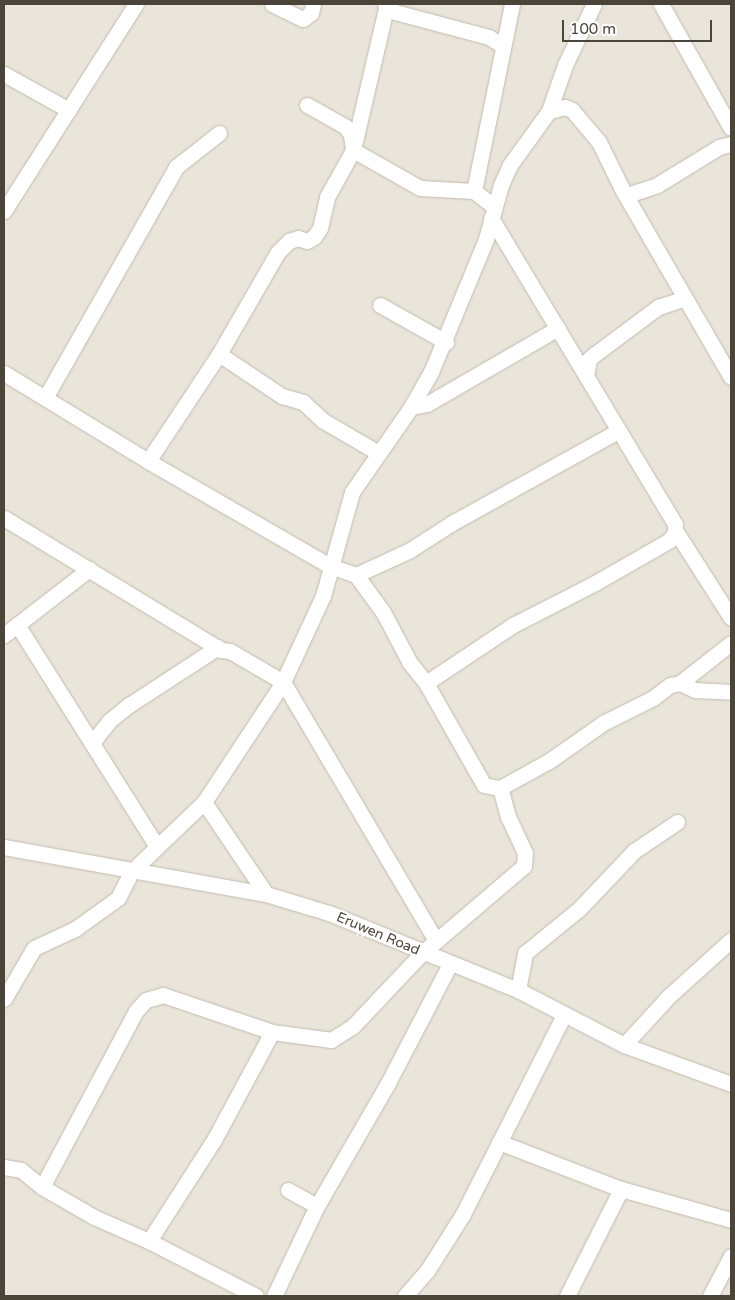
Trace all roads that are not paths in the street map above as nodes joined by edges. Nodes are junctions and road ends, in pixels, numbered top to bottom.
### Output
1 (135, 4) edge
2 (272, 4) edge
3 (313, 4) edge
4 (386, 4) edge
5 (512, 4) edge
6 (594, 4) edge
7 (662, 4) edge
8 (503, 46) junction
9 (4, 74) edge
10 (306, 105) dead end
11 (69, 110) junction
12 (549, 111) junction
13 (731, 128) edge
14 (219, 133) dead end
15 (731, 144) edge
16 (353, 150) junction
17 (474, 192) junction
18 (627, 196) junction
19 (4, 211) edge
20 (492, 212) junction
21 (685, 298) junction
22 (380, 305) dead end
23 (558, 328) junction
24 (446, 342) junction
25 (218, 354) junction
26 (4, 373) edge
27 (586, 375) junction
28 (731, 377) edge
29 (45, 398) junction
30 (411, 407) junction
31 (618, 431) junction
32 (377, 452) junction
33 (148, 461) junction
34 (4, 518) edge
35 (675, 530) junction
36 (330, 566) junction
37 (89, 570) junction
38 (356, 575) junction
39 (731, 618) edge
40 (18, 626) junction
41 (4, 635) edge
42 (731, 643) edge
43 (218, 647) junction
44 (283, 682) junction
45 (680, 682) junction
46 (426, 683) junction
47 (731, 692) edge
48 (92, 743) junction
49 (500, 788) junction
50 (204, 802) junction
51 (677, 822) dead end
52 (4, 847) edge
53 (157, 847) junction
54 (132, 871) junction
55 (266, 894) junction
56 (731, 940) edge
57 (436, 941) junction
58 (422, 953) junction
59 (450, 964) junction
60 (518, 990) junction
61 (4, 998) edge
62 (564, 1015) junction
63 (272, 1032) junction
64 (624, 1045) junction
65 (731, 1084) edge
66 (499, 1142) junction
67 (4, 1166) edge
68 (42, 1187) junction
69 (621, 1189) junction
70 (288, 1190) dead end
71 (317, 1206) junction
72 (731, 1220) edge
73 (149, 1241) junction
74 (731, 1256) edge
75 (256, 1296) edge
76 (274, 1296) edge
77 (405, 1296) edge
78 (567, 1296) edge
79 (710, 1296) edge

1 - 11 street
2 - 3 street
4 - 8 street
4 - 16 street
5 - 8 street
6 - 12 street
7 - 13 street
8 - 17 street
9 - 11 street
10 - 16 street
11 - 19 street
12 - 18 street
12 - 20 street
14 - 29 street
15 - 18 street
16 - 17 street
16 - 25 street
17 - 20 street
18 - 21 street
20 - 23 street
20 - 24 street
21 - 27 street
21 - 28 street
22 - 24 street
23 - 27 street
23 - 30 street
24 - 30 street
25 - 32 street
25 - 33 street
26 - 29 street
27 - 31 street
29 - 33 street
30 - 32 street
31 - 35 street
31 - 38 street
32 - 36 street
33 - 36 street
34 - 37 street
35 - 39 street
35 - 46 street
36 - 38 street
36 - 44 street
37 - 40 street
37 - 43 street
38 - 46 street
40 - 41 street
40 - 48 street
42 - 45 street
43 - 44 street
43 - 48 street
44 - 50 street
44 - 57 street
45 - 47 street
45 - 49 street
46 - 49 street
48 - 53 street
49 - 57 street
50 - 53 street
50 - 55 street
51 - 60 street
52 - 54 street, Eruwen Road
53 - 54 street
54 - 55 street, Eruwen Road
54 - 61 street
55 - 58 street, Eruwen Road
56 - 64 street
57 - 58 street
58 - 59 street, Eruwen Road
58 - 63 street
59 - 60 street, Eruwen Road
59 - 71 street
60 - 62 street, Eruwen Road
62 - 64 street, Eruwen Road
62 - 66 street
63 - 68 street
63 - 73 street
64 - 65 street, Eruwen Road
66 - 69 street
66 - 77 street
67 - 68 street
68 - 73 street
69 - 72 street
69 - 78 street
70 - 71 street
71 - 76 street
73 - 75 street
74 - 79 street

